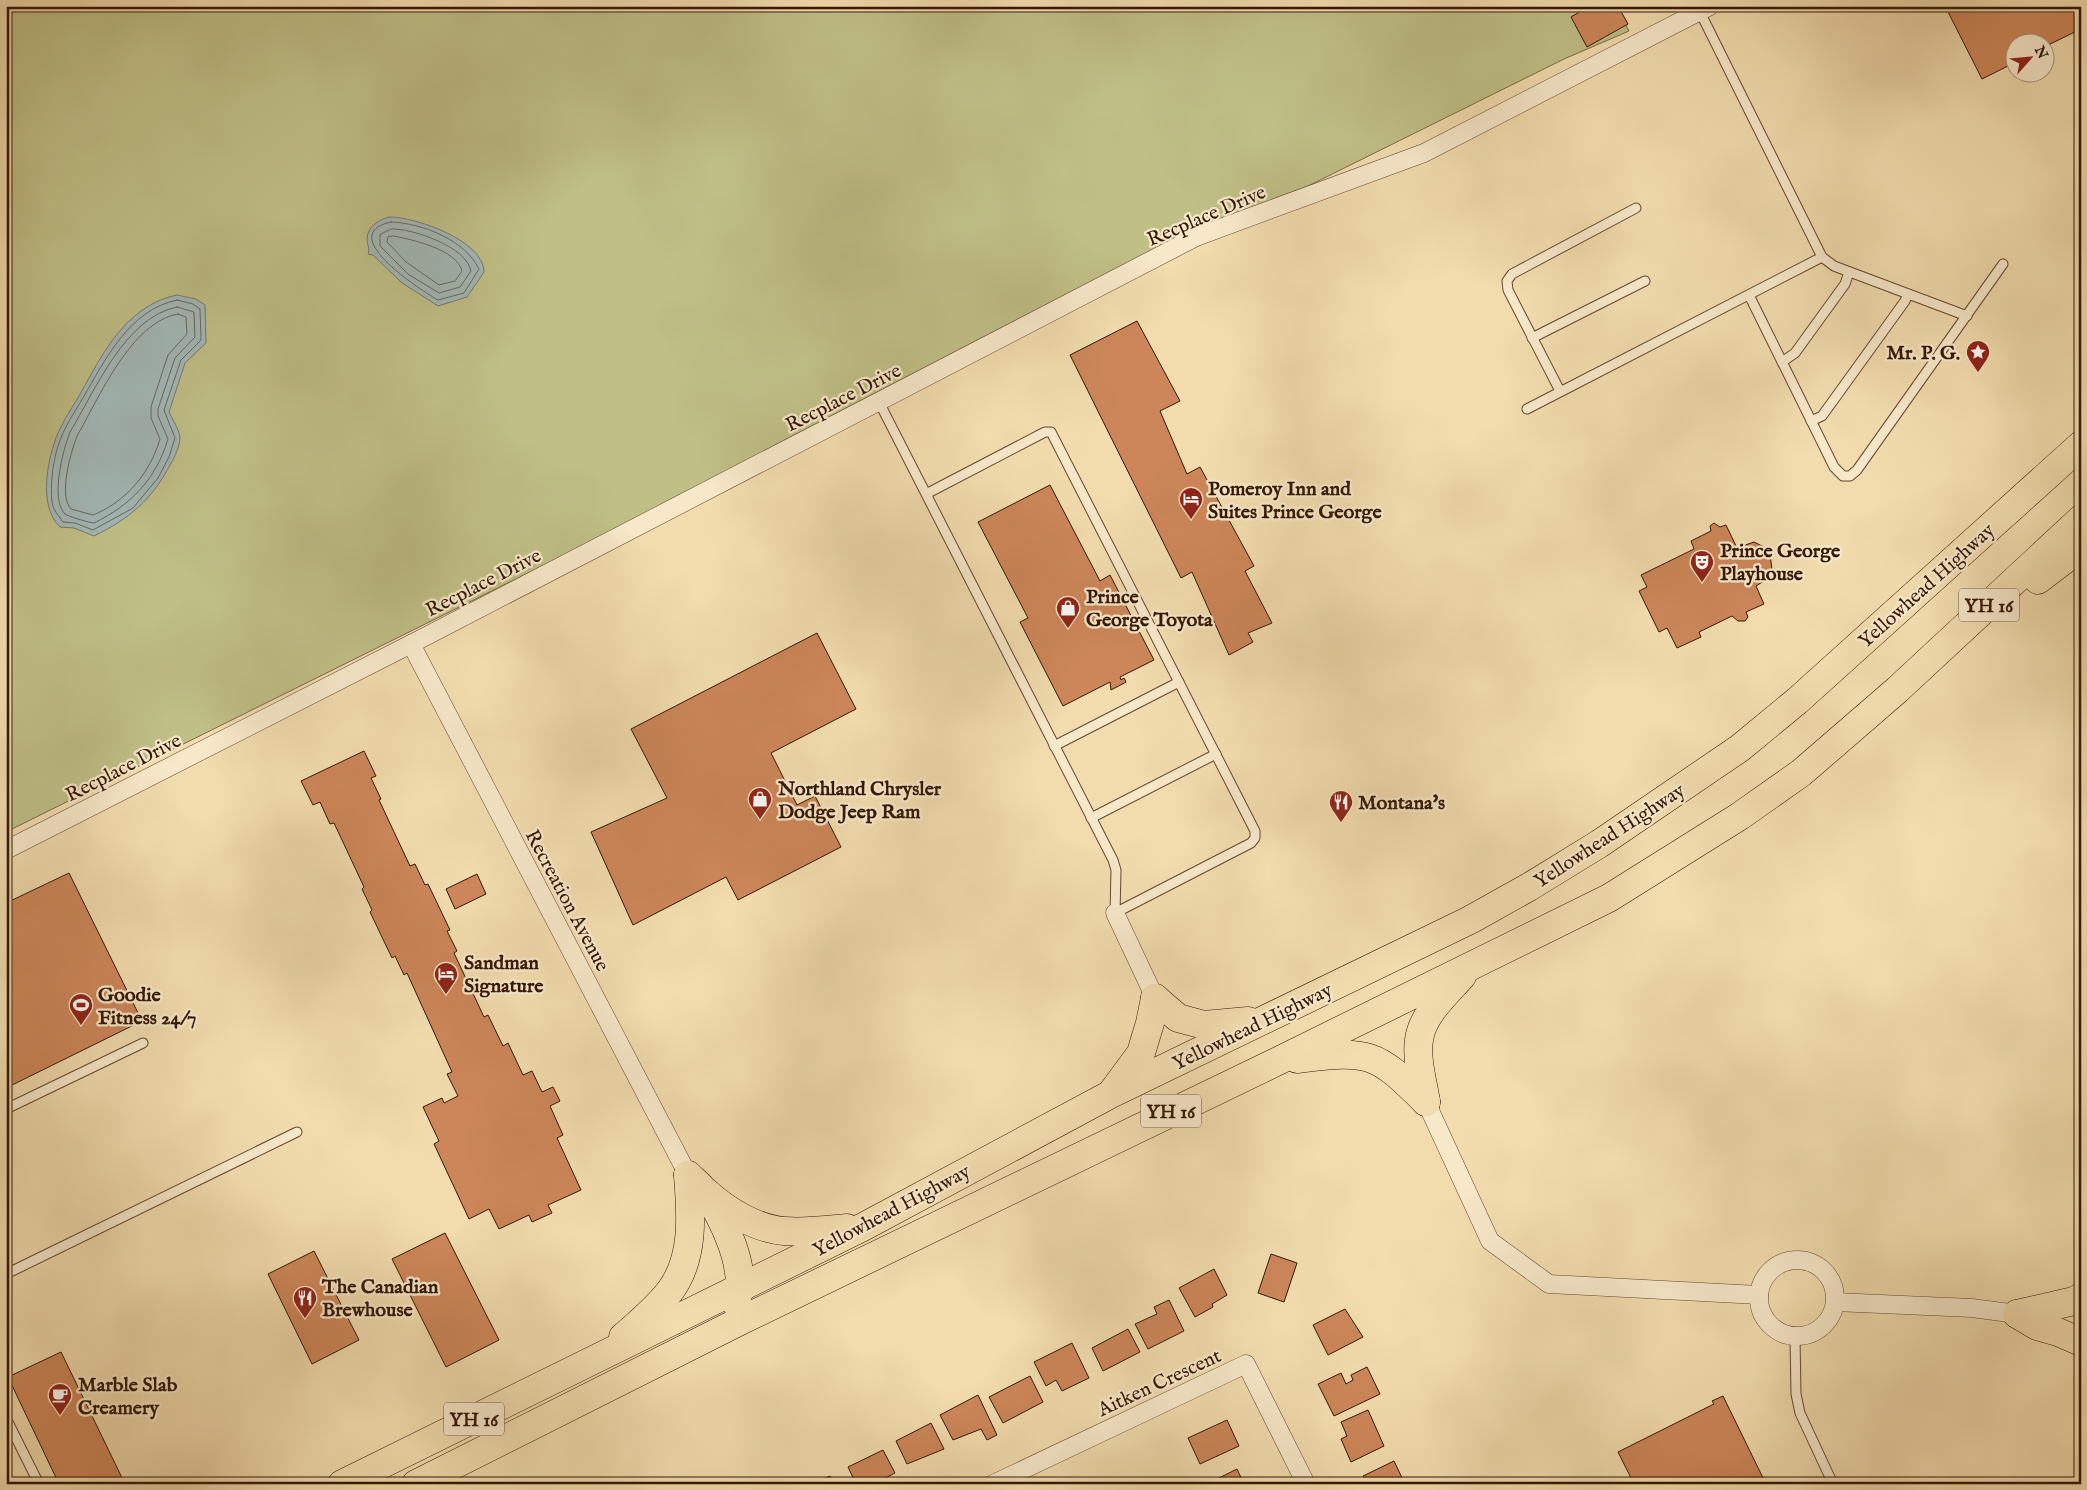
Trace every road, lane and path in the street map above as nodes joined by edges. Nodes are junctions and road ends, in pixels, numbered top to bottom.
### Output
1 (1705, 9) edge
2 (1636, 208) dead end
3 (1822, 257) junction
4 (2003, 264) dead end
5 (1849, 272) junction
6 (1645, 281) dead end
7 (1908, 294) junction
8 (1749, 295) junction
9 (1967, 316) junction
10 (1532, 338) junction
11 (1782, 362) junction
12 (1560, 391) junction
13 (879, 402) junction
14 (1527, 409) dead end
15 (1811, 421) junction
16 (2081, 431) edge
17 (2071, 454) edge
18 (926, 494) junction
19 (2081, 519) edge
20 (2081, 547) edge
21 (411, 644) junction
22 (1179, 682) junction
23 (1897, 690) junction
24 (1054, 746) junction
25 (1216, 754) junction
26 (1091, 818) junction
27 (6, 850) edge
28 (1115, 913) junction
29 (1472, 965) junction
30 (1155, 998) junction
31 (1269, 1018) junction
32 (143, 1043) dead end
33 (1278, 1061) junction
34 (1111, 1094) junction
35 (1426, 1102) junction
36 (6, 1109) edge
37 (297, 1132) dead end
38 (696, 1183) junction
39 (863, 1226) junction
40 (6, 1274) edge
41 (740, 1288) junction
42 (1759, 1295) junction
43 (2081, 1297) edge
44 (1835, 1302) junction
45 (2054, 1307) junction
46 (2017, 1314) junction
47 (2081, 1314) edge
48 (1794, 1338) junction
49 (2081, 1342) edge
50 (605, 1354) junction
51 (661, 1361) junction
52 (6, 1418) edge
53 (995, 1483) edge
54 (39, 1484) edge
55 (342, 1484) edge
56 (416, 1484) edge
57 (1306, 1484) edge
58 (1833, 1484) edge

1 - 3 lane
1 - 13 street, Recplace Drive
2 - 10 lane
3 - 5 lane
3 - 8 lane
4 - 9 lane
5 - 7 lane
5 - 11 lane
6 - 10 lane
7 - 9 lane
7 - 15 lane
8 - 11 lane
8 - 12 lane
9 - 15 lane
10 - 12 lane
11 - 15 lane
12 - 14 lane
13 - 18 lane
13 - 21 street, Recplace Drive
16 - 17 highway, Yellowhead Highway
17 - 31 highway, Yellowhead Highway / YH 16
18 - 22 lane
18 - 24 lane
19 - 23 highway, Yellowhead Highway / YH 16
20 - 23 highway
21 - 27 street, Recplace Drive
21 - 38 street, Recreation Avenue
22 - 24 lane
22 - 25 lane
23 - 29 highway, Yellowhead Highway / YH 16
24 - 26 lane
25 - 26 lane
25 - 28 lane
26 - 28 lane
28 - 30 street
29 - 33 highway, Yellowhead Highway / YH 16
29 - 35 highway
30 - 31 highway
30 - 34 highway
31 - 34 highway, Yellowhead Highway / YH 16
32 - 36 lane
33 - 35 highway
33 - 51 highway, Yellowhead Highway / YH 16
34 - 39 highway, Yellowhead Highway / YH 16
35 - 42 street
37 - 40 lane
38 - 39 highway
38 - 41 highway
38 - 50 highway
39 - 41 highway, Yellowhead Highway / YH 16
41 - 50 highway, Yellowhead Highway / YH 16
41 - 51 highway
42 - 44 street
42 - 48 street
43 - 45 highway
44 - 46 street
44 - 48 street
45 - 46 highway
45 - 47 highway
46 - 49 highway
48 - 58 lane
50 - 55 highway, Yellowhead Highway / YH 16
51 - 56 highway, Yellowhead Highway / YH 16
52 - 54 lane
53 - 57 street, Aitken Crescent

